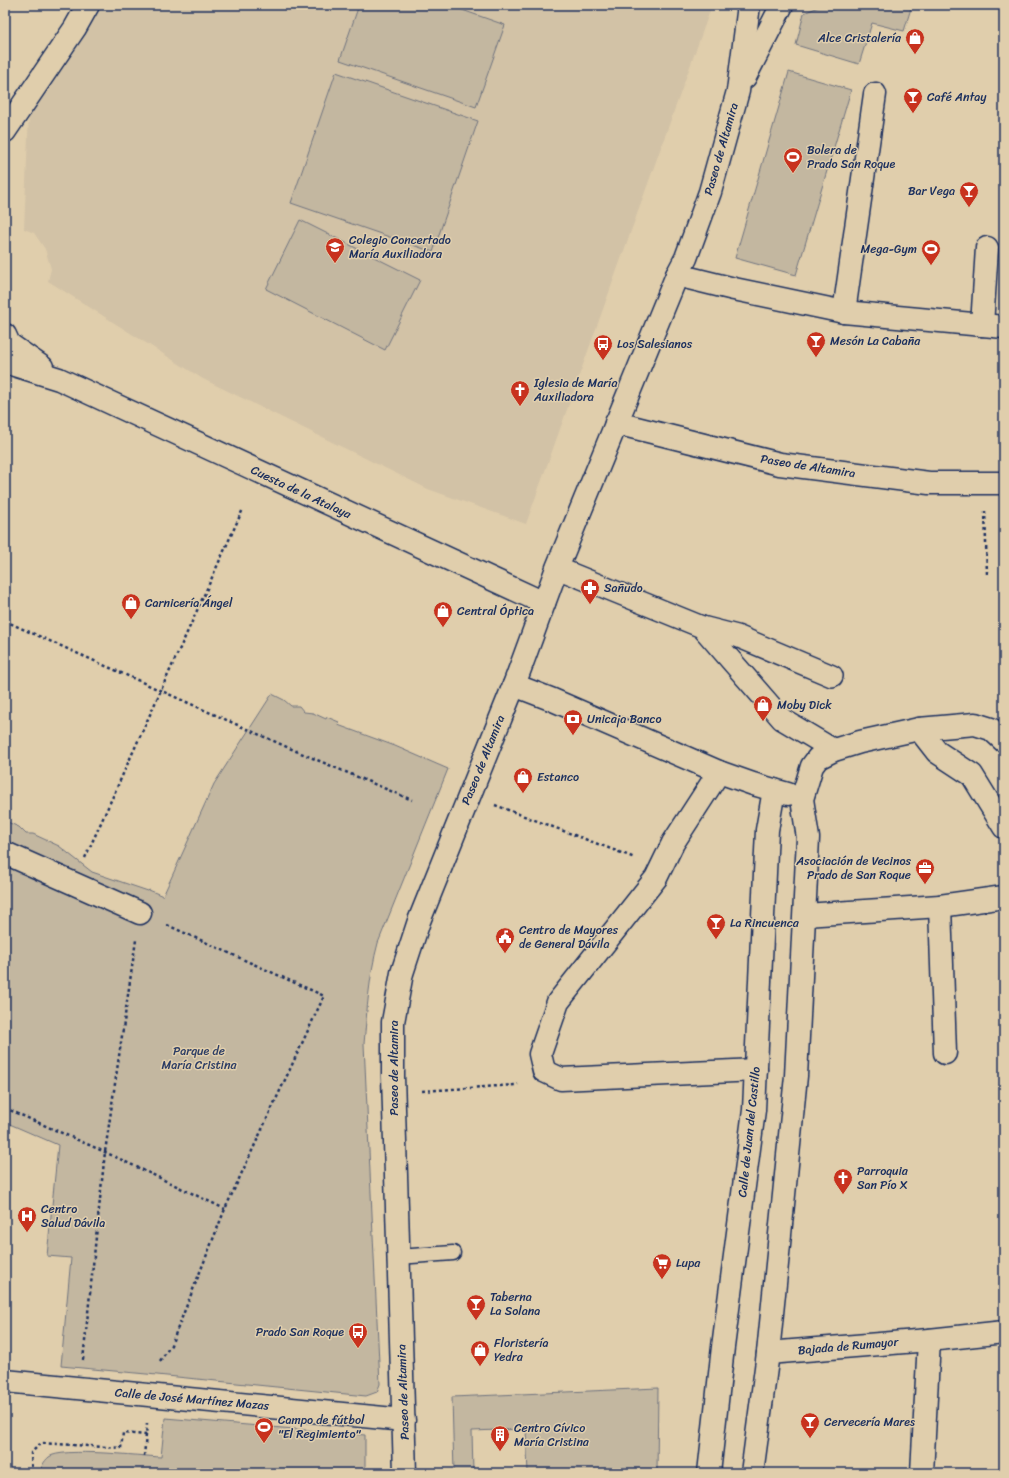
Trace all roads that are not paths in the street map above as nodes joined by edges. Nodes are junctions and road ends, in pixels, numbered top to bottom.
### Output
1 (88, 5) edge
2 (749, 5) edge
3 (782, 5) edge
4 (738, 91) junction
5 (875, 94) dead end
6 (5, 131) edge
7 (987, 248) dead end
8 (678, 275) junction
9 (844, 312) junction
10 (982, 325) junction
11 (1004, 327) edge
12 (5, 335) edge
13 (5, 362) edge
14 (59, 379) junction
15 (616, 423) junction
16 (994, 483) edge
17 (557, 568) junction
18 (544, 604) junction
19 (702, 627) junction
20 (832, 676) dead end
21 (514, 685) junction
22 (919, 729) junction
23 (1004, 741) edge
24 (834, 750) junction
25 (719, 772) junction
26 (774, 790) junction
27 (802, 799) junction
28 (1004, 828) edge
29 (5, 853) edge
30 (1004, 897) edge
31 (940, 906) junction
32 (140, 913) road end
33 (805, 915) junction
34 (945, 1053) dead end
35 (756, 1070) junction
36 (453, 1253) dead end
37 (398, 1257) junction
38 (1004, 1332) edge
39 (929, 1340) junction
40 (768, 1353) junction
41 (5, 1381) edge
42 (404, 1420) junction
43 (405, 1473) edge
44 (709, 1473) edge
45 (752, 1473) edge
46 (922, 1473) edge

1 - 6 street
2 - 4 street, Paseo de Altamira
3 - 4 street, Paseo de Altamira
4 - 8 street, Paseo de Altamira
5 - 9 street
7 - 10 street
8 - 9 street
8 - 15 street, Paseo de Altamira
9 - 10 street
10 - 11 street
12 - 14 street, Cuesta de la Atalaya
13 - 14 street, Cuesta de la Atalaya
14 - 18 street, Cuesta de la Atalaya
15 - 16 street, Paseo de Altamira
15 - 17 street, Paseo de Altamira
17 - 18 street, Paseo de Altamira
17 - 19 street
18 - 21 street, Paseo de Altamira
19 - 20 street
19 - 24 street
21 - 25 street
21 - 37 street, Paseo de Altamira
22 - 23 street
22 - 24 street
22 - 28 street
24 - 27 street
25 - 26 street
25 - 35 street
26 - 27 street
26 - 35 street, Calle de Juan del Castillo
27 - 33 street
29 - 32 street
30 - 31 street
31 - 33 street
31 - 34 street
33 - 40 street
35 - 44 street, Calle de Juan del Castillo
36 - 37 lane
37 - 42 street, Paseo de Altamira
38 - 39 street, Bajada de Rumayor
39 - 40 street, Bajada de Rumayor
39 - 46 street
40 - 45 street
41 - 42 street, Calle de José Martínez Mazas
42 - 43 street, Paseo de Altamira

